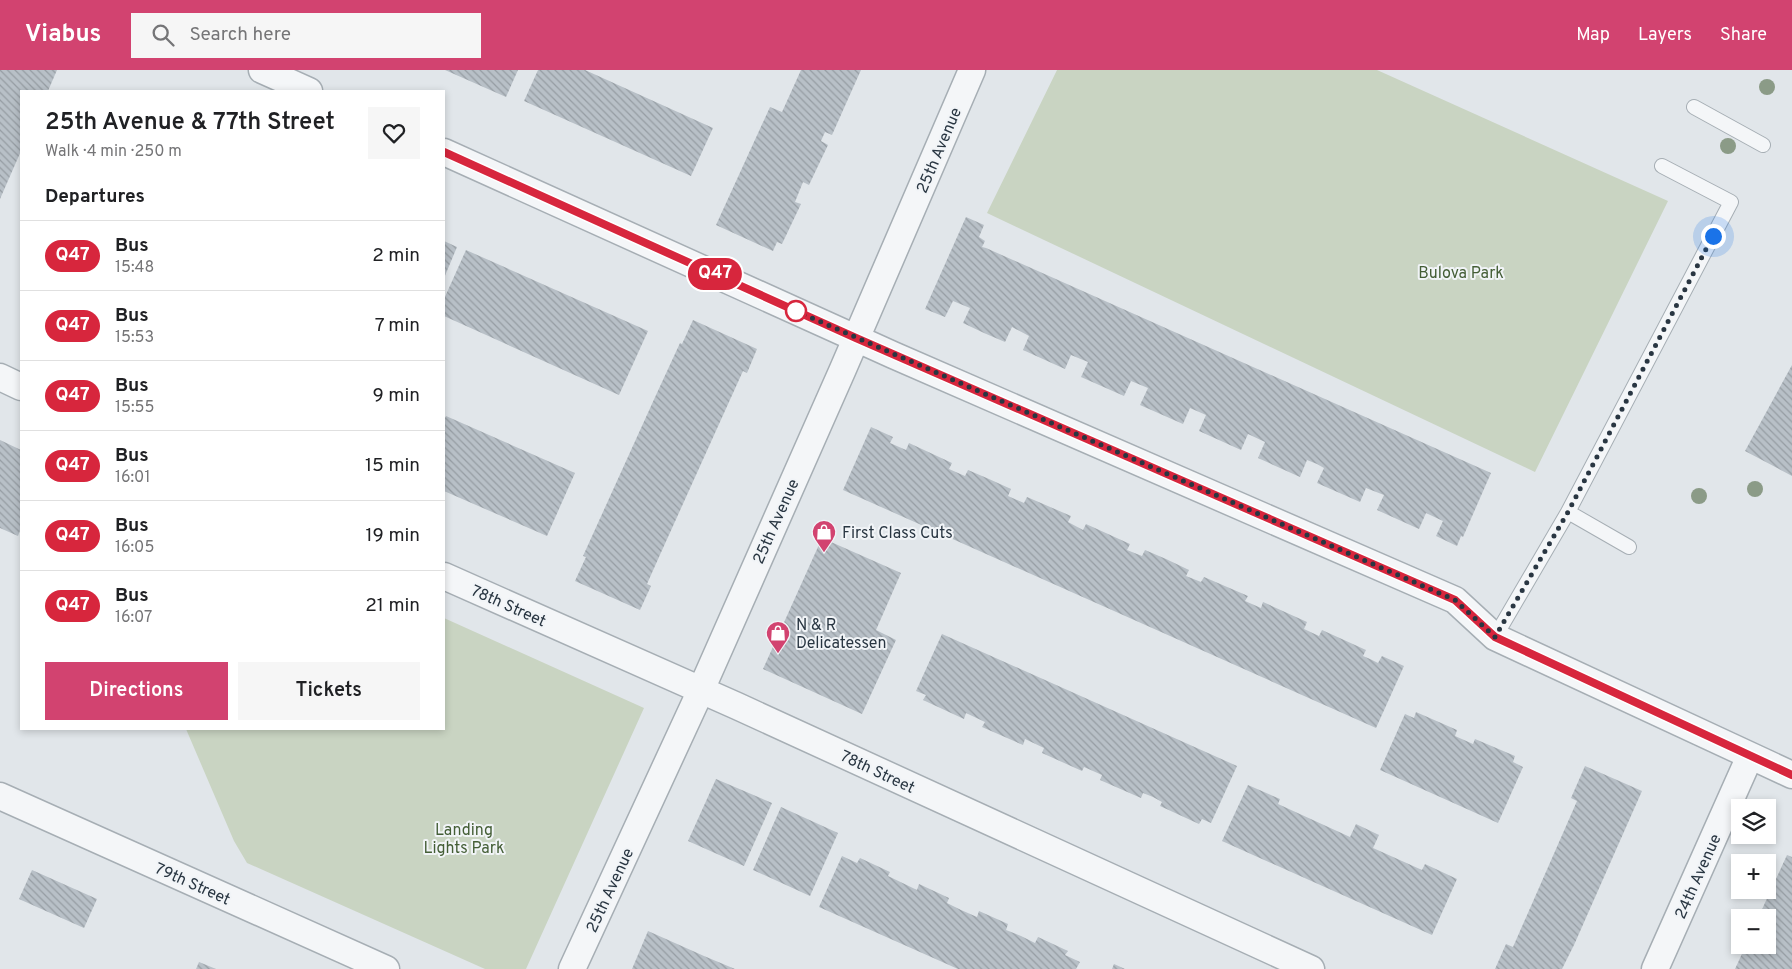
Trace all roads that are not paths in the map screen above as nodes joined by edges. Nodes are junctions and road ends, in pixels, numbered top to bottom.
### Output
1 (262, 70) edge
2 (972, 70) edge
3 (307, 90) edge
4 (1694, 107) dead end
5 (1763, 145) dead end
6 (445, 152) edge
7 (1662, 166) dead end
8 (856, 338) junction
9 (0, 377) edge
10 (20, 387) edge
11 (1568, 512) junction
12 (1630, 547) dead end
13 (445, 576) edge
14 (1495, 637) junction
15 (700, 690) junction
16 (1750, 756) junction
17 (1792, 775) edge
18 (0, 796) edge
19 (386, 969) edge
20 (572, 969) edge
21 (1311, 969) edge
22 (1655, 969) edge

1 - 3 street
2 - 8 street, 25th Avenue
4 - 5 lane
6 - 8 street
7 - 11 lane
8 - 14 street
8 - 15 street, 25th Avenue
9 - 10 street
11 - 12 lane
11 - 14 lane
13 - 15 street, 78th Street
14 - 16 street
15 - 20 street, 25th Avenue
15 - 21 street, 78th Street
16 - 17 street
16 - 22 street, 24th Avenue
18 - 19 street, 79th Street

